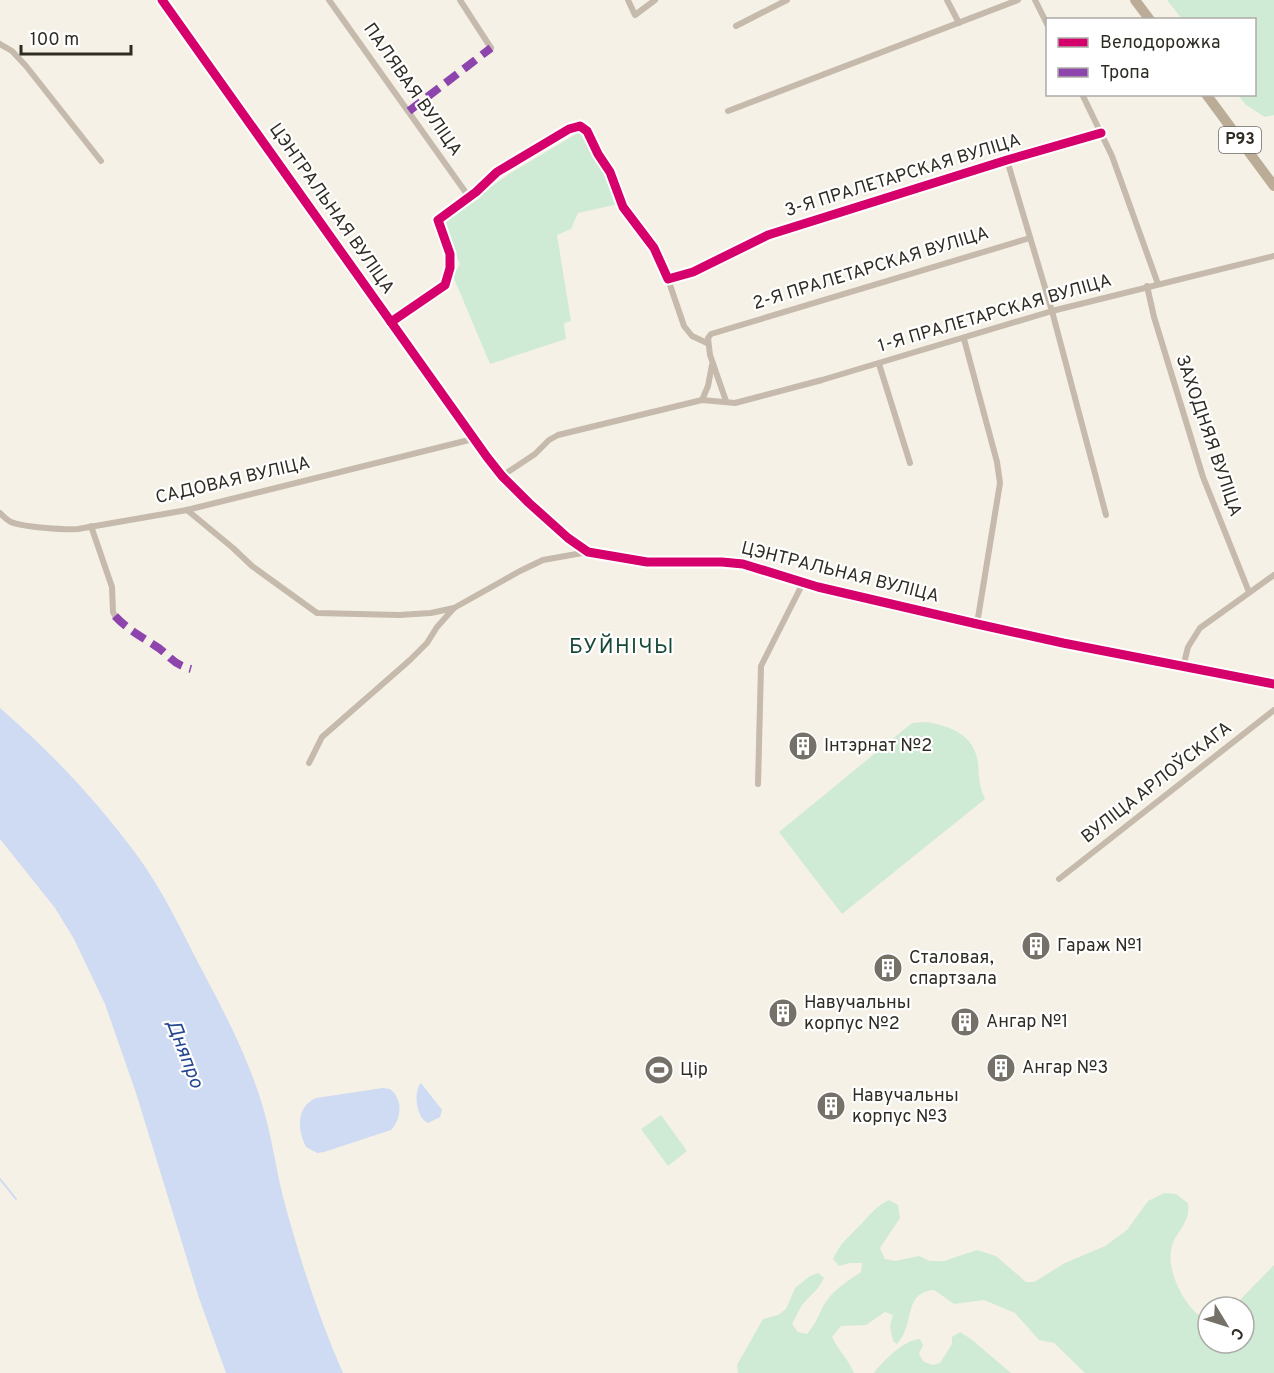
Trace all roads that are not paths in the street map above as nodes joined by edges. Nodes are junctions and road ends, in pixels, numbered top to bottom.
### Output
1 (162, 0) edge
2 (329, 0) edge
3 (460, 0) edge
4 (628, 0) edge
5 (655, 0) edge
6 (787, 0) edge
7 (947, 0) edge
8 (1018, 0) edge
9 (1027, 0) edge
10 (1035, 0) edge
11 (1135, 0) edge
12 (1038, 8) junction
13 (1148, 18) edge
14 (959, 23) junction
15 (1046, 24) edge
16 (736, 26) dead end
17 (0, 44) edge
18 (491, 48) dead end
19 (1083, 96) edge
20 (1207, 96) edge
21 (728, 111) dead end
22 (1101, 133) junction
23 (1007, 160) junction
24 (101, 161) dead end
25 (1274, 186) edge
26 (469, 197) junction
27 (1030, 238) junction
28 (1274, 256) edge
29 (668, 279) junction
30 (1158, 284) junction
31 (1147, 286) junction
32 (1052, 311) junction
33 (391, 322) junction
34 (964, 339) junction
35 (707, 343) junction
36 (712, 361) junction
37 (879, 364) junction
38 (702, 400) junction
39 (726, 401) junction
40 (473, 439) junction
41 (910, 463) dead end
42 (502, 476) junction
43 (188, 510) junction
44 (0, 513) edge
45 (1106, 515) dead end
46 (90, 526) junction
47 (588, 552) junction
48 (1274, 575) edge
49 (803, 583) junction
50 (1249, 592) junction
51 (454, 608) junction
52 (115, 616) dead end
53 (977, 624) junction
54 (1183, 667) junction
55 (1274, 684) edge
56 (1274, 710) edge
57 (309, 764) dead end
58 (758, 784) dead end
59 (1059, 879) dead end

1 - 33 street, ЦЭНТРАЛЬНАЯ ВУЛІЦА
2 - 26 street, ПАЛЯВАЯ ВУЛІЦА
3 - 18 street
4 - 5 street
6 - 16 street
7 - 14 street
8 - 14 street
9 - 12 street
10 - 12 street
11 - 13 main road
12 - 15 street
14 - 21 street
17 - 24 street
19 - 22 street
20 - 25 main road, Р93
22 - 23 street, 3-Я ПРАЛЕТАРСКАЯ ВУЛІЦА
22 - 30 street
23 - 27 street
23 - 29 street, 3-Я ПРАЛЕТАРСКАЯ ВУЛІЦА
26 - 29 street
26 - 33 street
27 - 32 street
27 - 35 street, 2-Я ПРАЛЕТАРСКАЯ ВУЛІЦА
28 - 30 street, 1-Я ПРАЛЕТАРСКАЯ ВУЛІЦА
29 - 35 street
30 - 31 street, 1-Я ПРАЛЕТАРСКАЯ ВУЛІЦА
31 - 32 street, 1-Я ПРАЛЕТАРСКАЯ ВУЛІЦА
31 - 50 street, ЗАХОДНЯЯ ВУЛІЦА
32 - 34 street, 1-Я ПРАЛЕТАРСКАЯ ВУЛІЦА
32 - 45 street
33 - 40 street, ЦЭНТРАЛЬНАЯ ВУЛІЦА
34 - 37 street, 1-Я ПРАЛЕТАРСКАЯ ВУЛІЦА
34 - 53 street
35 - 36 street
36 - 38 street
36 - 39 street
37 - 39 street, 1-Я ПРАЛЕТАРСКАЯ ВУЛІЦА
37 - 41 street
38 - 39 street
38 - 42 street
40 - 42 street, ЦЭНТРАЛЬНАЯ ВУЛІЦА
40 - 43 street, САДОВАЯ ВУЛІЦА
42 - 47 street, ЦЭНТРАЛЬНАЯ ВУЛІЦА
43 - 46 street, САДОВАЯ ВУЛІЦА
43 - 51 street
44 - 46 street, САДОВАЯ ВУЛІЦА
46 - 52 street
47 - 49 street, ЦЭНТРАЛЬНАЯ ВУЛІЦА
47 - 51 street
48 - 50 street
49 - 53 street, ЦЭНТРАЛЬНАЯ ВУЛІЦА
49 - 58 street, ЦЭНТРАЛЬНАЯ ВУЛІЦА
50 - 54 street
51 - 57 street
53 - 54 street, ЦЭНТРАЛЬНАЯ ВУЛІЦА
54 - 55 street, ЦЭНТРАЛЬНАЯ ВУЛІЦА
56 - 59 street, ВУЛІЦА АРЛОЎСКАГА

